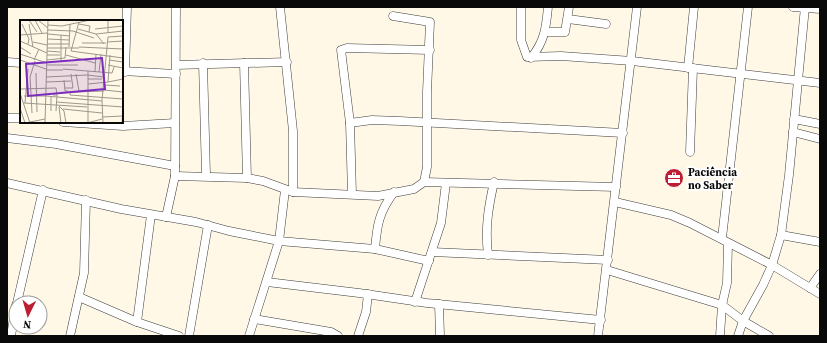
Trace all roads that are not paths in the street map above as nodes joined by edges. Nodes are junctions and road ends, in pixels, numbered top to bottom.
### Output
1 (127, 7) edge
2 (176, 7) edge
3 (280, 7) edge
4 (521, 7) edge
5 (548, 7) edge
6 (569, 7) edge
7 (637, 7) edge
8 (694, 7) edge
9 (748, 7) edge
10 (794, 7) edge
11 (805, 8) edge
12 (820, 8) edge
13 (393, 16) dead end
14 (568, 19) junction
15 (124, 23) edge
16 (606, 24) dead end
17 (545, 32) junction
18 (430, 50) junction
19 (531, 58) junction
20 (632, 61) junction
21 (7, 62) edge
22 (287, 62) junction
23 (20, 63) edge
24 (244, 63) junction
25 (176, 64) junction
26 (203, 64) junction
27 (690, 68) junction
28 (123, 72) edge
29 (176, 74) junction
30 (741, 74) junction
31 (797, 80) junction
32 (820, 83) edge
33 (7, 118) edge
34 (20, 118) edge
35 (794, 119) junction
36 (427, 122) junction
37 (78, 123) edge
38 (175, 123) junction
39 (350, 123) junction
40 (820, 124) edge
41 (793, 132) junction
42 (623, 133) junction
43 (7, 138) edge
44 (820, 139) edge
45 (690, 152) dead end
46 (174, 166) junction
47 (206, 175) junction
48 (175, 176) junction
49 (247, 178) junction
50 (424, 182) junction
51 (494, 182) junction
52 (7, 183) edge
53 (446, 183) junction
54 (616, 187) junction
55 (43, 190) junction
56 (289, 191) junction
57 (394, 192) junction
58 (352, 194) junction
59 (86, 200) junction
60 (615, 202) junction
61 (151, 214) junction
62 (166, 217) junction
63 (208, 225) junction
64 (780, 235) junction
65 (279, 241) junction
66 (725, 241) junction
67 (820, 242) edge
68 (375, 250) junction
69 (432, 252) junction
70 (488, 255) junction
71 (608, 260) junction
72 (429, 261) junction
73 (772, 265) junction
74 (607, 270) junction
75 (820, 274) edge
76 (266, 282) junction
77 (810, 288) junction
78 (368, 294) junction
79 (820, 294) edge
80 (18, 295) edge
81 (79, 297) junction
82 (415, 302) junction
83 (439, 304) junction
84 (722, 305) junction
85 (254, 319) junction
86 (601, 320) junction
87 (137, 322) junction
88 (743, 322) junction
89 (70, 336) edge
90 (179, 336) edge
91 (189, 336) edge
92 (249, 336) edge
93 (338, 336) edge
94 (358, 336) edge
95 (440, 336) edge
96 (598, 336) edge
97 (720, 336) edge
98 (738, 336) edge
99 (769, 336) edge

1 - 15 street
2 - 25 street
3 - 22 street
4 - 19 street
5 - 17 street
6 - 14 street
7 - 20 street
8 - 27 street
9 - 30 street
10 - 11 street
11 - 12 street
11 - 31 street
13 - 18 street
14 - 16 street
14 - 17 street
15 - 28 street
17 - 19 street
18 - 36 street
18 - 39 street
19 - 20 street
20 - 27 street
20 - 42 street
21 - 23 street
22 - 24 street
22 - 56 street
24 - 26 street
24 - 49 street
25 - 26 street
25 - 29 street
26 - 47 street
27 - 30 street
27 - 45 street
28 - 29 street
29 - 38 street
30 - 31 street
30 - 66 street
31 - 32 street
31 - 35 street
33 - 34 street
35 - 40 street
35 - 41 street
36 - 39 street
36 - 42 street
36 - 50 street
37 - 38 street
38 - 46 street
39 - 58 street
41 - 44 street
41 - 64 street
42 - 54 street
43 - 46 street
46 - 48 street
47 - 48 street
47 - 49 street
48 - 62 street
49 - 56 street
50 - 53 street
50 - 57 street
51 - 53 street
51 - 54 street
51 - 70 street
52 - 55 street
53 - 69 street
54 - 60 street
55 - 59 street
55 - 80 street
56 - 58 street
56 - 65 street
57 - 58 street
57 - 68 street
59 - 61 street
59 - 81 street
60 - 66 street
60 - 71 street
61 - 62 street
61 - 87 street
62 - 63 street
63 - 65 street
63 - 91 street
64 - 67 street
64 - 73 street
65 - 68 street
65 - 76 street
66 - 73 street
66 - 84 street
68 - 72 street
69 - 70 street
69 - 72 street
70 - 71 street
71 - 74 street
72 - 82 street
73 - 77 street
73 - 88 street
74 - 84 street
74 - 86 street
75 - 77 street
76 - 78 street
76 - 85 street
77 - 79 street
78 - 82 street
78 - 94 street
81 - 87 street
81 - 89 street
82 - 83 street
83 - 86 street
83 - 95 street
84 - 88 street
84 - 97 street
85 - 92 street
85 - 93 street
86 - 96 street
87 - 90 street
88 - 98 street
88 - 99 street

